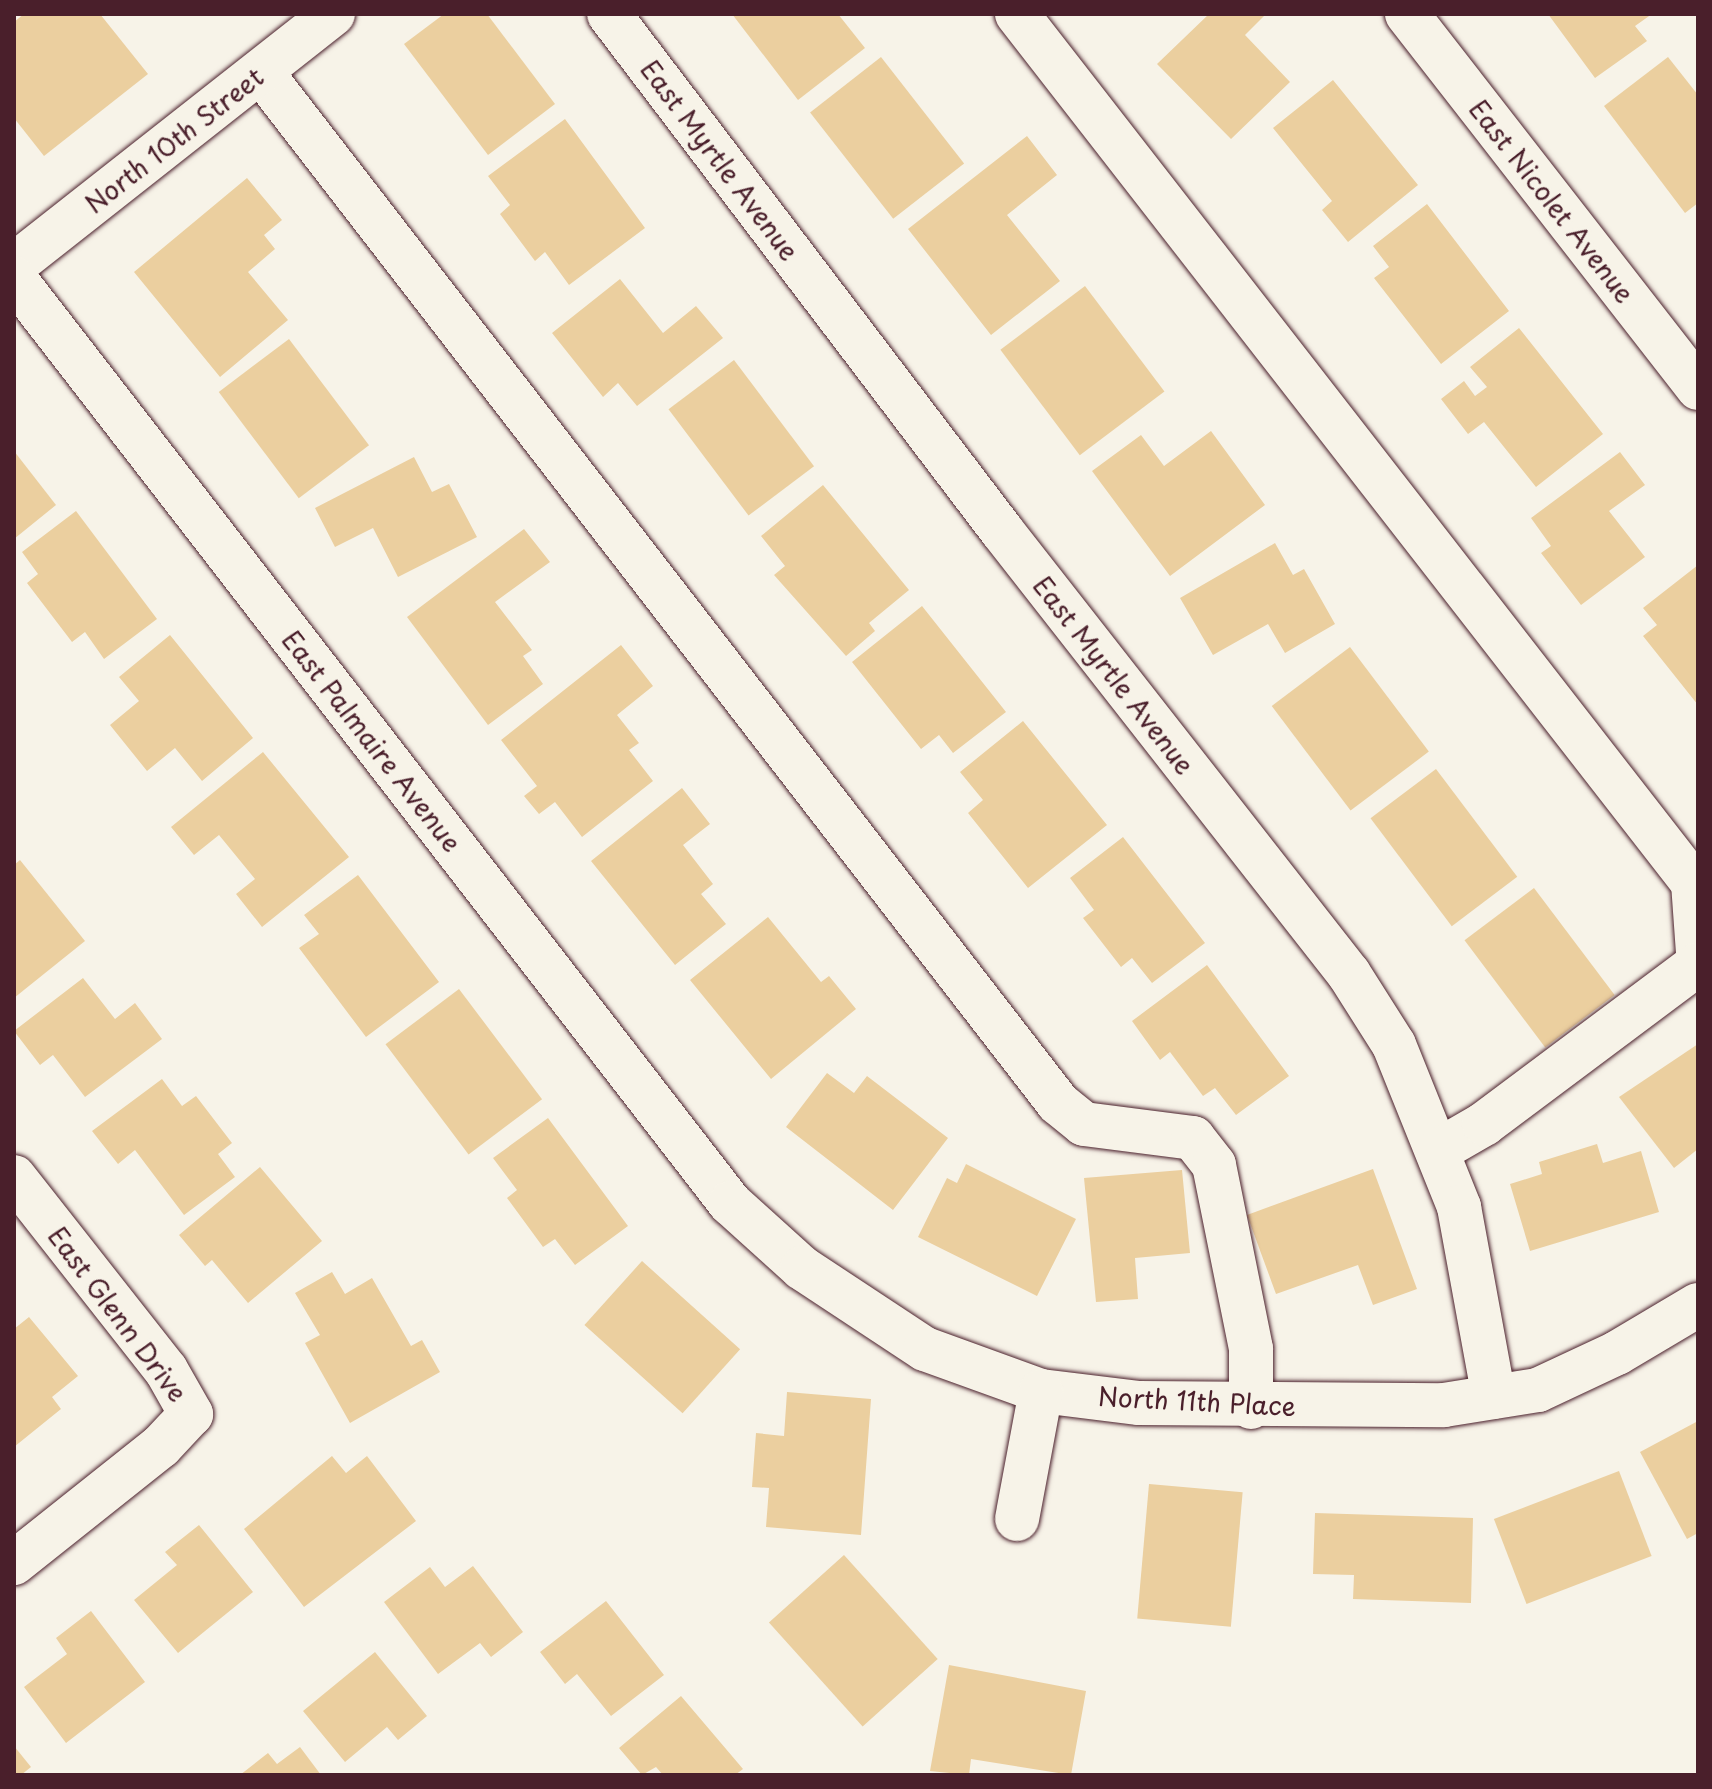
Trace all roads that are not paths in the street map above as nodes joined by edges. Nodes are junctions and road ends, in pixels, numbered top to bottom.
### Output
1 (333, 14) edge
2 (609, 14) edge
3 (1017, 14) edge
4 (1407, 14) edge
5 (261, 72) junction
6 (15, 264) edge
7 (1698, 388) edge
8 (1698, 953) edge
9 (1698, 964) edge
10 (1439, 1150) junction
11 (14, 1177) edge
12 (730, 1203) joint
13 (1698, 1305) edge
14 (1041, 1391) junction
15 (1494, 1397) junction
16 (1251, 1407) junction
17 (1017, 1519) dead end
18 (14, 1563) edge

1 - 5 street, North 10th Street
2 - 10 street, East Myrtle Avenue
3 - 8 street
4 - 7 street, East Nicolet Avenue
5 - 6 street, North 10th Street
5 - 16 street
6 - 12 street, East Palmaire Avenue
9 - 10 street
10 - 15 street, East Myrtle Avenue
11 - 18 street, East Glenn Drive
12 - 14 street, North 11th Place
13 - 15 street, North 11th Place
14 - 16 street, North 11th Place
14 - 17 street
15 - 16 street, North 11th Place

